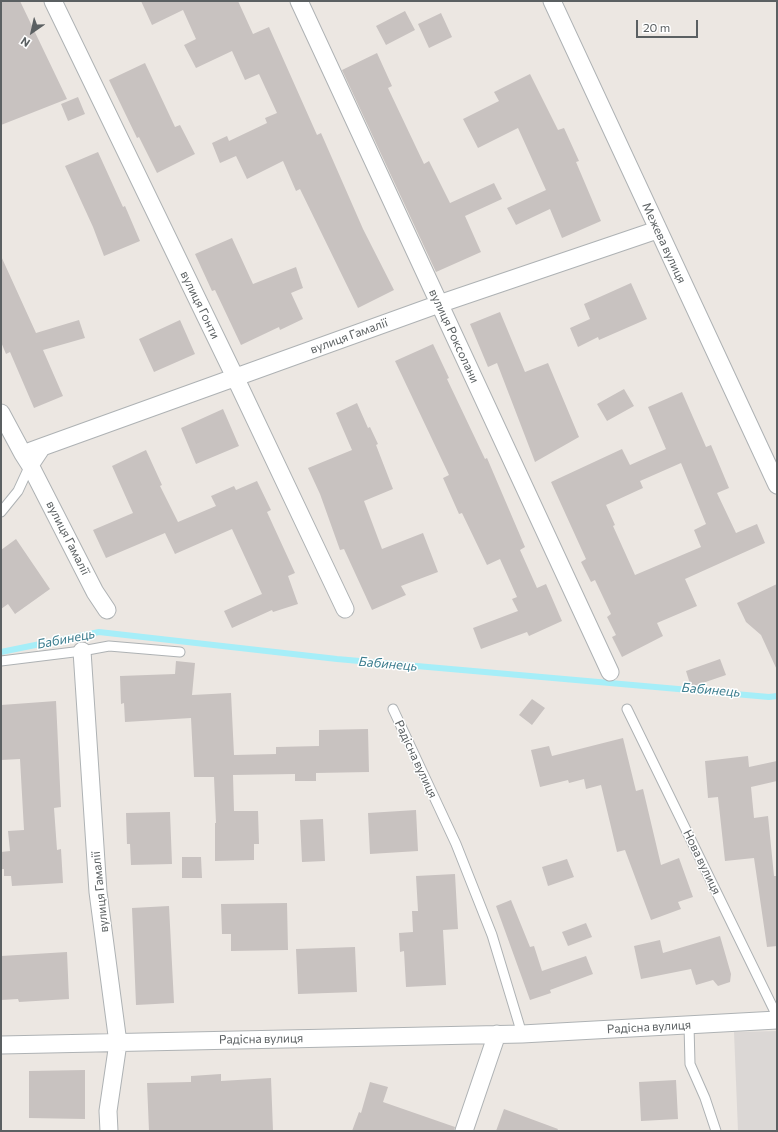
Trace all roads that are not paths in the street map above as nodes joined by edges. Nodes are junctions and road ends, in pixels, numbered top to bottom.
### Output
1 (53, 1) edge
2 (298, 1) edge
3 (552, 1) edge
4 (657, 230) junction
5 (439, 304) junction
6 (235, 377) junction
7 (3, 424) edge
8 (26, 460) junction
9 (777, 485) edge
10 (1, 512) edge
11 (345, 609) dead end
12 (107, 610) dead end
13 (82, 651) junction
14 (180, 652) dead end
15 (1, 661) edge
16 (610, 672) dead end
17 (393, 709) dead end
18 (627, 709) dead end
19 (777, 1016) edge
20 (777, 1020) edge
21 (689, 1024) junction
22 (497, 1034) junction
23 (522, 1034) junction
24 (118, 1043) junction
25 (1, 1045) edge
26 (109, 1131) edge
27 (464, 1131) edge
28 (716, 1131) edge

1 - 6 street, вулиця Гонти
2 - 5 street, вулиця Роксолани
3 - 4 street, Межева вулиця
4 - 5 street, вулиця Гамалії
4 - 9 street, Межева вулиця
5 - 6 street, вулиця Гамалії
5 - 16 street, вулиця Роксолани
6 - 8 street, вулиця Гамалії
6 - 11 street, вулиця Гонти
7 - 8 street, вулиця Гамалії
8 - 10 lane
8 - 12 street, вулиця Гамалії
13 - 14 lane
13 - 15 lane
13 - 24 street, вулиця Гамалії
17 - 23 lane, Радісна вулиця
18 - 19 lane, Нова вулиця
20 - 21 street, Радісна вулиця
21 - 23 street, Радісна вулиця
21 - 28 lane
22 - 23 street, Радісна вулиця
22 - 24 street, Радісна вулиця
22 - 27 street
24 - 25 street, Радісна вулиця
24 - 26 street, вулиця Гамалії

